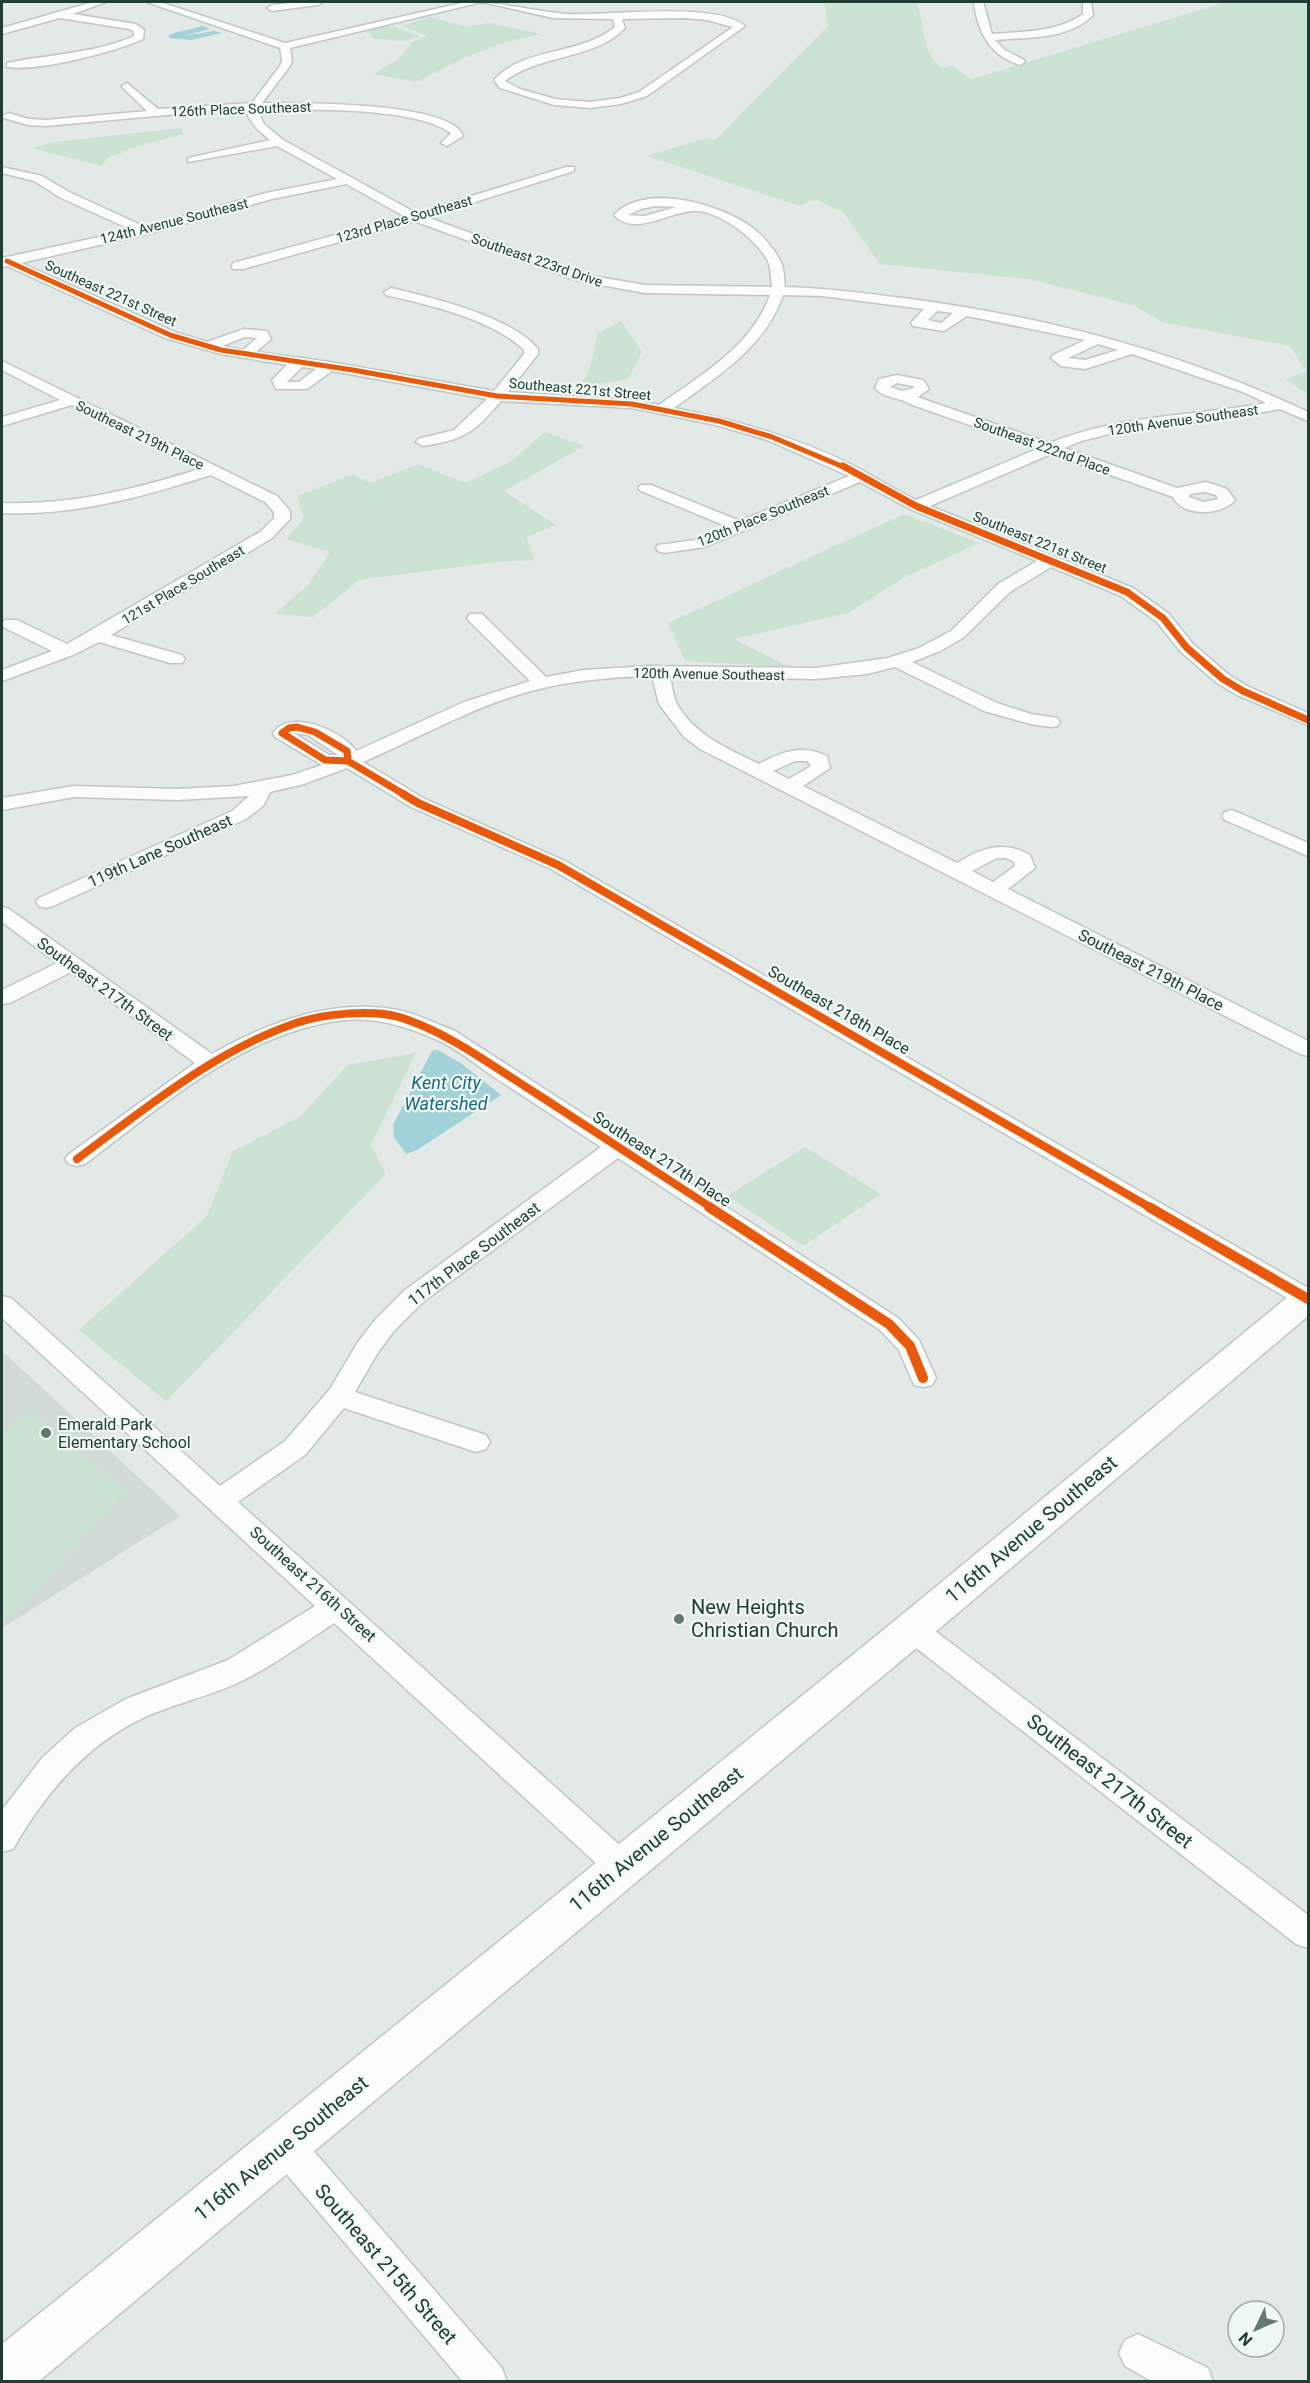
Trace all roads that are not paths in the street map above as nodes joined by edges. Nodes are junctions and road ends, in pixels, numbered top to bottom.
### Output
1 (101, 2) edge
2 (152, 2) edge
3 (318, 2) edge
4 (477, 2) edge
5 (486, 2) edge
6 (978, 2) edge
7 (1087, 2) edge
8 (272, 8) dead end
9 (59, 15) junction
10 (616, 17) junction
11 (725, 21) junction
12 (738, 26) junction
13 (2, 31) edge
14 (988, 37) junction
15 (284, 46) junction
16 (1020, 62) dead end
17 (11, 65) dead end
18 (650, 76) dead end
19 (667, 78) junction
20 (127, 86) dead end
21 (255, 106) junction
22 (154, 111) junction
23 (9, 116) dead end
24 (279, 142) junction
25 (447, 143) dead end
26 (192, 160) dead end
27 (570, 169) dead end
28 (2, 170) edge
29 (347, 180) junction
30 (696, 207) dead end
31 (415, 217) junction
32 (144, 231) junction
33 (4, 262) edge
34 (238, 266) dead end
35 (780, 290) junction
36 (391, 292) dead end
37 (934, 306) junction
38 (965, 311) junction
39 (1098, 339) junction
40 (208, 346) junction
41 (1132, 349) junction
42 (245, 355) junction
43 (299, 362) junction
44 (2, 365) edge
45 (330, 366) junction
46 (906, 395) dead end
47 (497, 396) junction
48 (71, 401) junction
49 (1284, 404) junction
50 (663, 409) junction
51 (1308, 417) edge
52 (2, 422) edge
53 (423, 442) dead end
54 (1049, 449) junction
55 (211, 470) junction
56 (861, 476) junction
57 (646, 488) dead end
58 (1180, 494) dead end
59 (278, 505) joint
60 (916, 506) junction
61 (8, 508) edge
62 (2, 522) edge
63 (738, 526) junction
64 (664, 548) dead end
65 (1052, 560) junction
66 (476, 618) dead end
67 (11, 624) dead end
68 (97, 636) junction
69 (67, 651) junction
70 (176, 659) dead end
71 (898, 662) junction
72 (660, 672) junction
73 (2, 676) edge
74 (542, 683) junction
75 (1308, 720) edge
76 (1051, 722) dead end
77 (348, 761) junction
78 (758, 772) junction
79 (788, 787) junction
80 (262, 788) junction
81 (2, 804) edge
82 (1232, 816) dead end
83 (1308, 850) edge
84 (957, 872) junction
85 (994, 890) junction
86 (46, 902) dead end
87 (2, 913) edge
88 (71, 964) junction
89 (2, 998) edge
90 (1308, 1049) edge
91 (210, 1064) junction
92 (617, 1147) junction
93 (77, 1159) dead end
94 (1308, 1298) edge
95 (2, 1304) edge
96 (923, 1378) dead end
97 (339, 1396) junction
98 (476, 1442) dead end
99 (220, 1500) junction
100 (337, 1606) junction
101 (912, 1629) junction
102 (2, 1839) edge
103 (622, 1867) junction
104 (1308, 1934) edge
105 (285, 2145) junction
106 (1138, 2353) dead end
107 (2, 2377) edge
108 (482, 2379) edge
109 (1194, 2382) edge

1 - 9 street
2 - 15 street
3 - 8 street
4 - 15 street
5 - 10 street
6 - 14 street
7 - 14 street
9 - 13 street
9 - 17 street
10 - 11 street
10 - 19 street
11 - 12 street
11 - 12 street
12 - 19 street
14 - 16 street
15 - 21 street
18 - 19 street
20 - 22 street
21 - 22 street, 126th Place Southeast
21 - 24 street, Southeast 223rd Drive
21 - 25 street, 126th Place Southeast
22 - 23 street, 126th Place Southeast
24 - 26 street
24 - 29 street, Southeast 223rd Drive
27 - 31 street, 123rd Place Southeast
28 - 32 street
29 - 31 street, Southeast 223rd Drive
29 - 32 street, 124th Avenue Southeast
30 - 35 street
31 - 34 street, 123rd Place Southeast
31 - 35 street, Southeast 223rd Drive
32 - 33 street, 124th Avenue Southeast
33 - 40 street, Southeast 221st Street
35 - 37 street, Southeast 223rd Drive
35 - 50 street
36 - 47 street
37 - 38 street, Southeast 223rd Drive
37 - 38 street
38 - 39 street, Southeast 223rd Drive
39 - 41 street, Southeast 223rd Drive
39 - 41 street
40 - 42 street, Southeast 221st Street
40 - 42 street
41 - 49 street, Southeast 223rd Drive
42 - 43 street, Southeast 221st Street
43 - 45 street, Southeast 221st Street
43 - 45 street
44 - 48 street, Southeast 219th Place
45 - 47 street, Southeast 221st Street
46 - 54 street, Southeast 222nd Place
47 - 50 street, Southeast 221st Street
47 - 53 street
48 - 52 street
48 - 55 street, Southeast 219th Place
49 - 51 street, Southeast 223rd Drive
49 - 54 street, 120th Avenue Southeast
50 - 56 street, Southeast 221st Street
54 - 58 street, Southeast 222nd Place
54 - 60 street, 120th Avenue Southeast
55 - 59 street, Southeast 219th Place
55 - 61 street
56 - 60 street, Southeast 221st Street
56 - 63 street, 120th Place Southeast
57 - 63 street
59 - 68 street, 121st Place Southeast
60 - 65 street, Southeast 221st Street
61 - 62 street
63 - 64 street, 120th Place Southeast
65 - 71 street, 120th Avenue Southeast
65 - 75 street, Southeast 221st Street
66 - 74 street
67 - 69 street
68 - 69 street, 121st Place Southeast
68 - 70 street
69 - 73 street, 121st Place Southeast
71 - 72 street, 120th Avenue Southeast
71 - 76 street
72 - 74 street, 120th Avenue Southeast
72 - 78 street, Southeast 219th Place
74 - 77 street, 120th Avenue Southeast
77 - 80 street, 120th Avenue Southeast
77 - 94 street, Southeast 218th Place
78 - 79 street, Southeast 219th Place
78 - 79 street
79 - 84 street, Southeast 219th Place
80 - 81 street, 120th Avenue Southeast
80 - 86 street, 119th Lane Southeast
82 - 83 street
84 - 85 street, Southeast 219th Place
84 - 85 street
85 - 90 street, Southeast 219th Place
87 - 88 street, Southeast 217th Street
88 - 89 street
88 - 91 street, Southeast 217th Street
91 - 92 street, Southeast 217th Place
91 - 93 street, Southeast 217th Place
92 - 96 street, Southeast 217th Place
92 - 97 street, 117th Place Southeast
94 - 101 main road, 116th Avenue Southeast
95 - 99 street, Southeast 216th Street
97 - 98 street
97 - 99 street, 117th Place Southeast
99 - 100 street, Southeast 216th Street
100 - 102 street
100 - 103 street, Southeast 216th Street
101 - 103 main road, 116th Avenue Southeast
101 - 104 street, Southeast 217th Street
103 - 105 main road, 116th Avenue Southeast
105 - 107 main road, 116th Avenue Southeast
105 - 108 street, Southeast 215th Street
106 - 109 street

